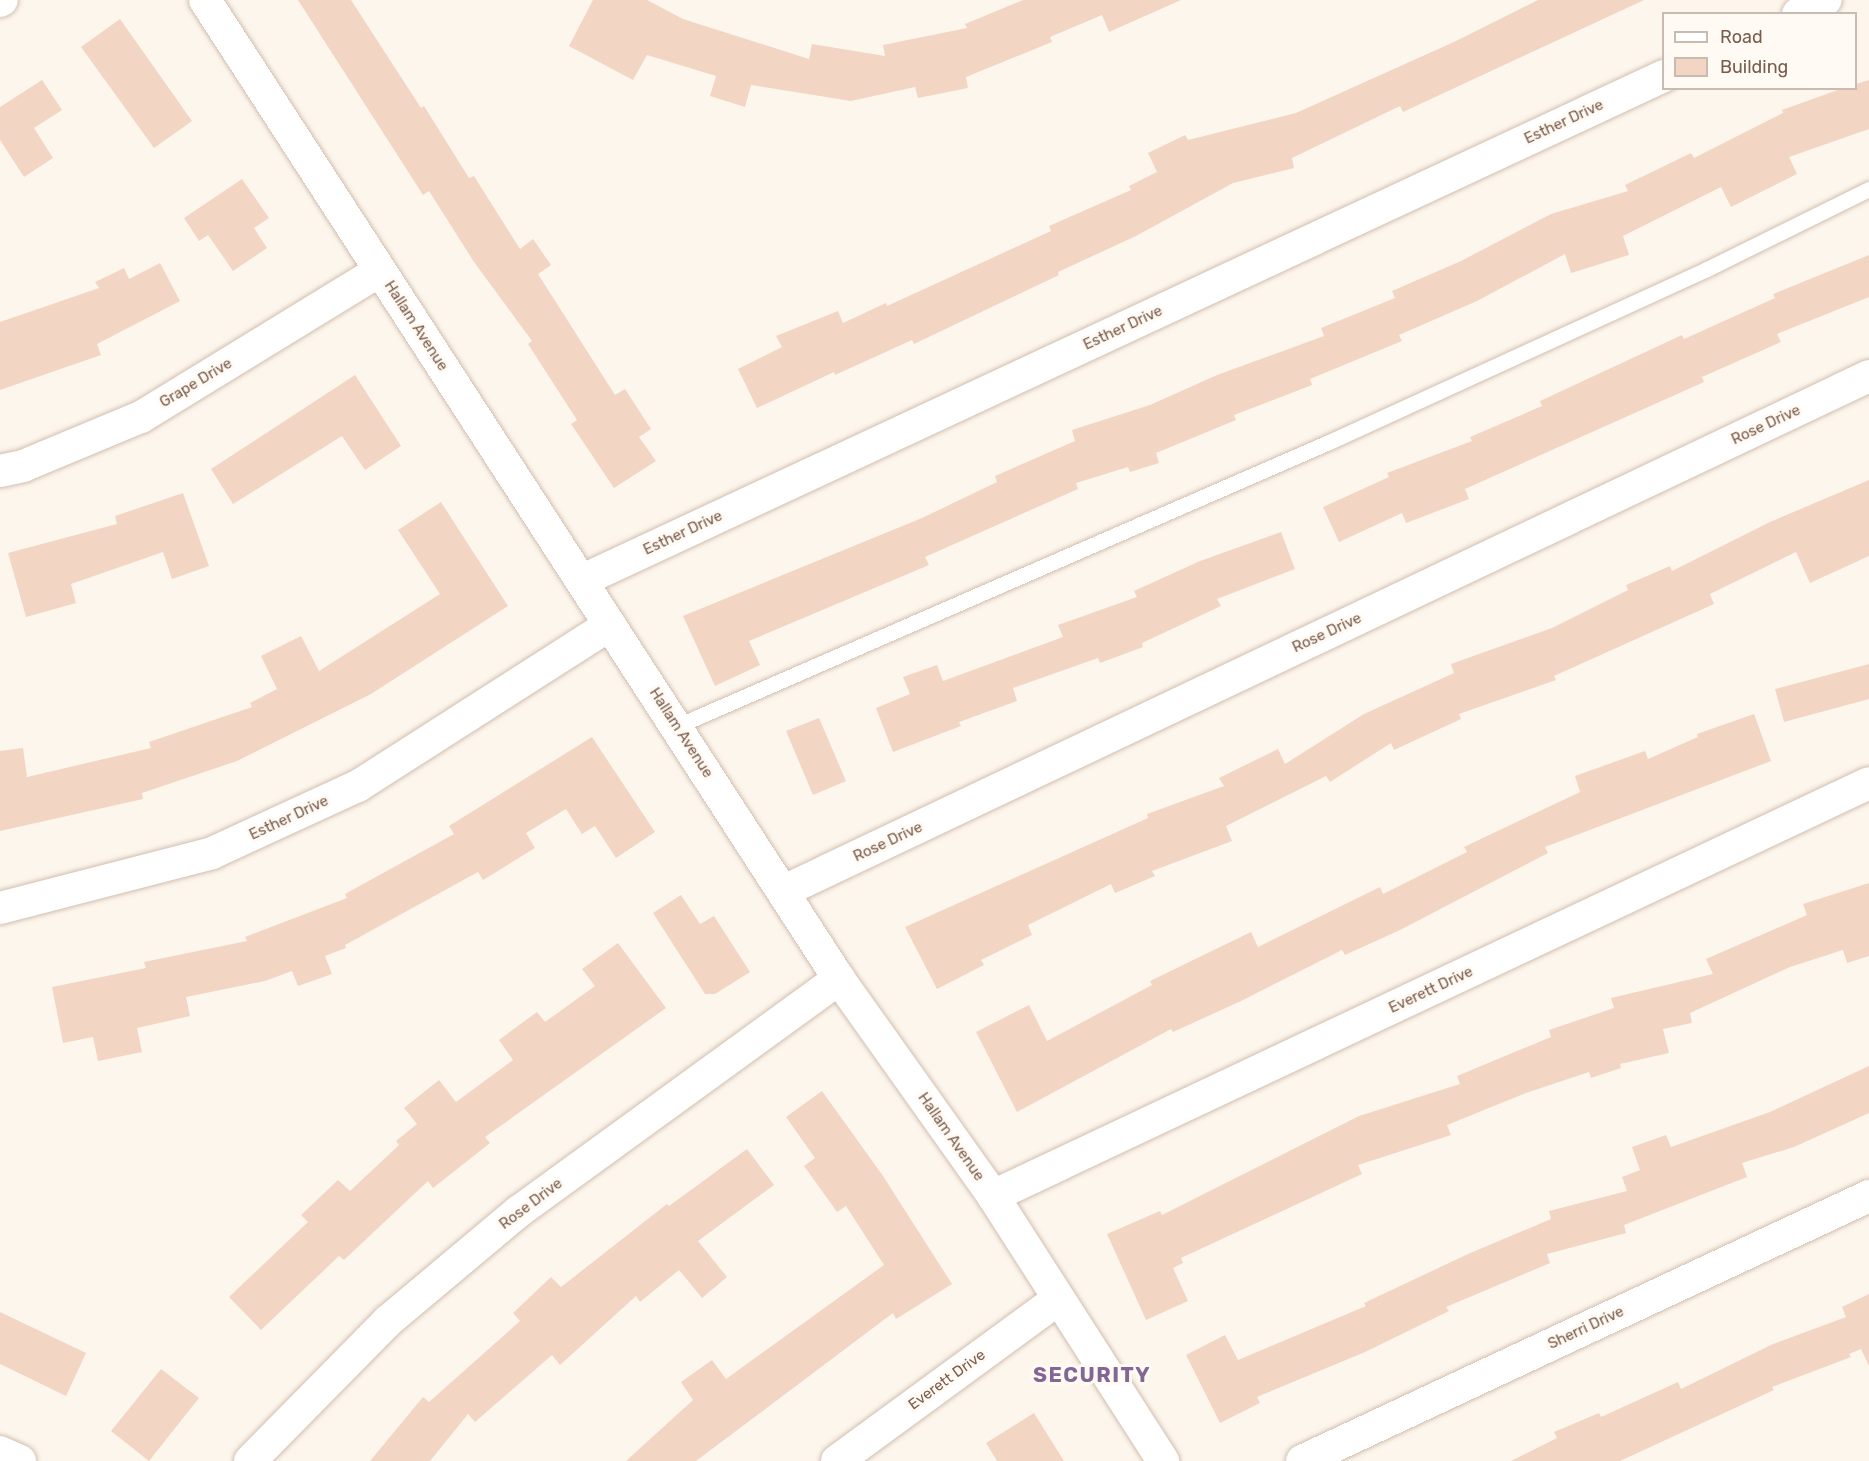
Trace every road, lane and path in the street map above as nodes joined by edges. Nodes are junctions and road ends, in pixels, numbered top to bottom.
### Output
1 (206, 0) edge
2 (1827, 0) edge
3 (1801, 12) edge
4 (1662, 77) edge
5 (1869, 189) edge
6 (379, 271) junction
7 (1869, 376) edge
8 (0, 471) edge
9 (583, 580) junction
10 (610, 625) junction
11 (677, 726) junction
12 (1869, 783) edge
13 (784, 891) junction
14 (0, 908) edge
15 (839, 979) junction
16 (993, 1196) junction
17 (1869, 1196) edge
18 (1057, 1300) junction
19 (0, 1452) edge
20 (20, 1461) edge
21 (250, 1461) edge
22 (837, 1461) edge
23 (1163, 1461) edge
24 (1302, 1461) edge

1 - 6 street, Hallam Avenue
2 - 3 street
4 - 9 street, Esther Drive
5 - 11 lane
6 - 8 street, Grape Drive
6 - 9 street, Hallam Avenue
7 - 13 street, Rose Drive
9 - 10 street, Hallam Avenue
10 - 11 street, Hallam Avenue
10 - 14 street, Esther Drive
11 - 13 street, Hallam Avenue
12 - 16 street, Everett Drive
13 - 15 street, Hallam Avenue
15 - 16 street, Hallam Avenue
15 - 21 street, Rose Drive
16 - 18 street, Hallam Avenue
17 - 24 street, Sherri Drive
18 - 22 street, Everett Drive
18 - 23 street, Hallam Avenue
19 - 20 street

